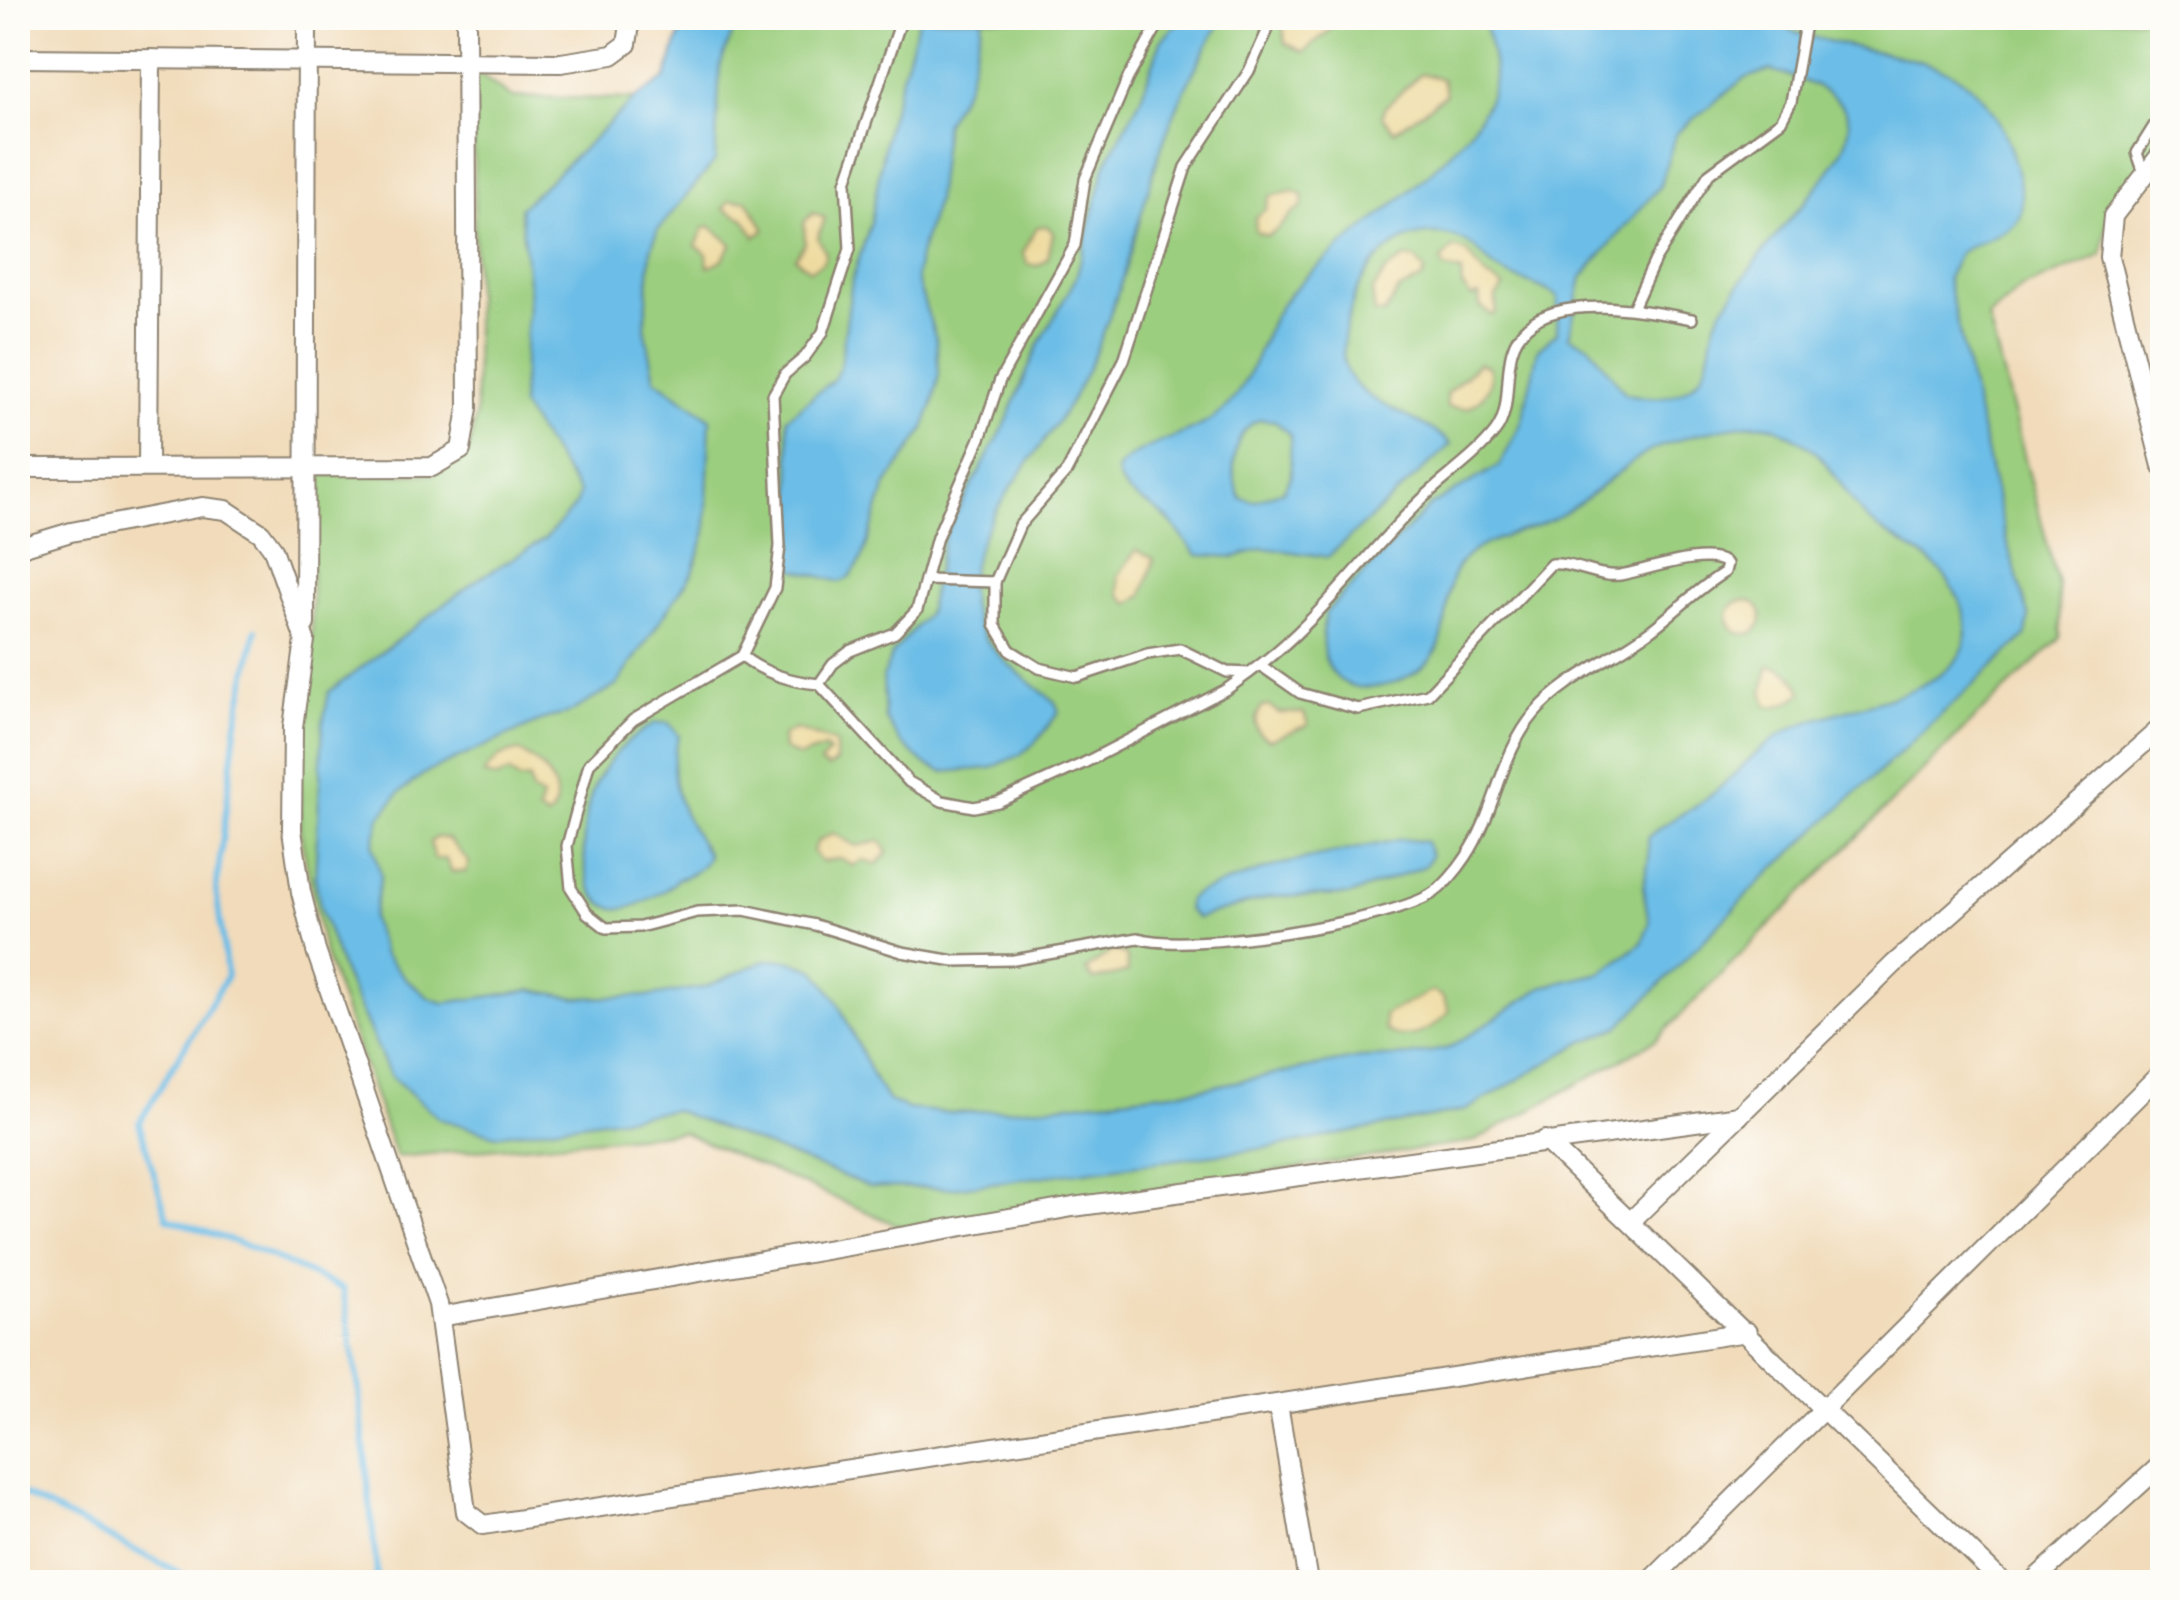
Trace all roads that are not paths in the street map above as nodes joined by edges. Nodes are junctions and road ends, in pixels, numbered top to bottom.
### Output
1 (307, 18) edge
2 (466, 18) edge
3 (631, 18) edge
4 (902, 18) edge
5 (1162, 18) edge
6 (1273, 18) edge
7 (1806, 21) edge
8 (18, 58) edge
9 (151, 59) junction
10 (306, 61) junction
11 (466, 62) junction
12 (2162, 113) edge
13 (2162, 153) edge
14 (2144, 173) junction
15 (1633, 308) junction
16 (1692, 319) dead end
17 (148, 466) junction
18 (304, 466) junction
19 (2162, 466) edge
20 (18, 468) edge
21 (18, 548) edge
22 (928, 580) junction
23 (991, 582) junction
24 (304, 640) junction
25 (742, 656) junction
26 (1260, 665) junction
27 (1249, 673) junction
28 (820, 684) junction
29 (2162, 727) edge
30 (2162, 1072) edge
31 (1738, 1116) junction
32 (1546, 1140) junction
33 (1630, 1221) junction
34 (440, 1317) junction
35 (1747, 1332) junction
36 (1278, 1404) junction
37 (1825, 1406) junction
38 (2162, 1464) edge
39 (1308, 1582) edge
40 (1650, 1582) edge
41 (2002, 1582) edge
42 (2032, 1582) edge

1 - 10 street
2 - 11 street
3 - 11 street
4 - 25 lane
5 - 22 lane
6 - 23 lane
7 - 15 lane
8 - 9 street
9 - 10 street
9 - 17 street
10 - 11 street
10 - 18 street
11 - 18 street
12 - 14 lane
13 - 14 street
14 - 19 street
15 - 16 lane
15 - 26 lane
17 - 18 street
17 - 20 street
18 - 24 street
21 - 24 street
22 - 23 lane
22 - 28 lane
23 - 27 lane
24 - 34 street
25 - 26 lane
25 - 28 lane
26 - 27 lane
27 - 28 lane
29 - 31 street
30 - 37 street
31 - 32 street
31 - 33 street
32 - 33 street
32 - 34 street
33 - 35 street
34 - 36 street
35 - 36 street
35 - 37 street
36 - 39 street
37 - 40 street
37 - 41 street
38 - 42 street

